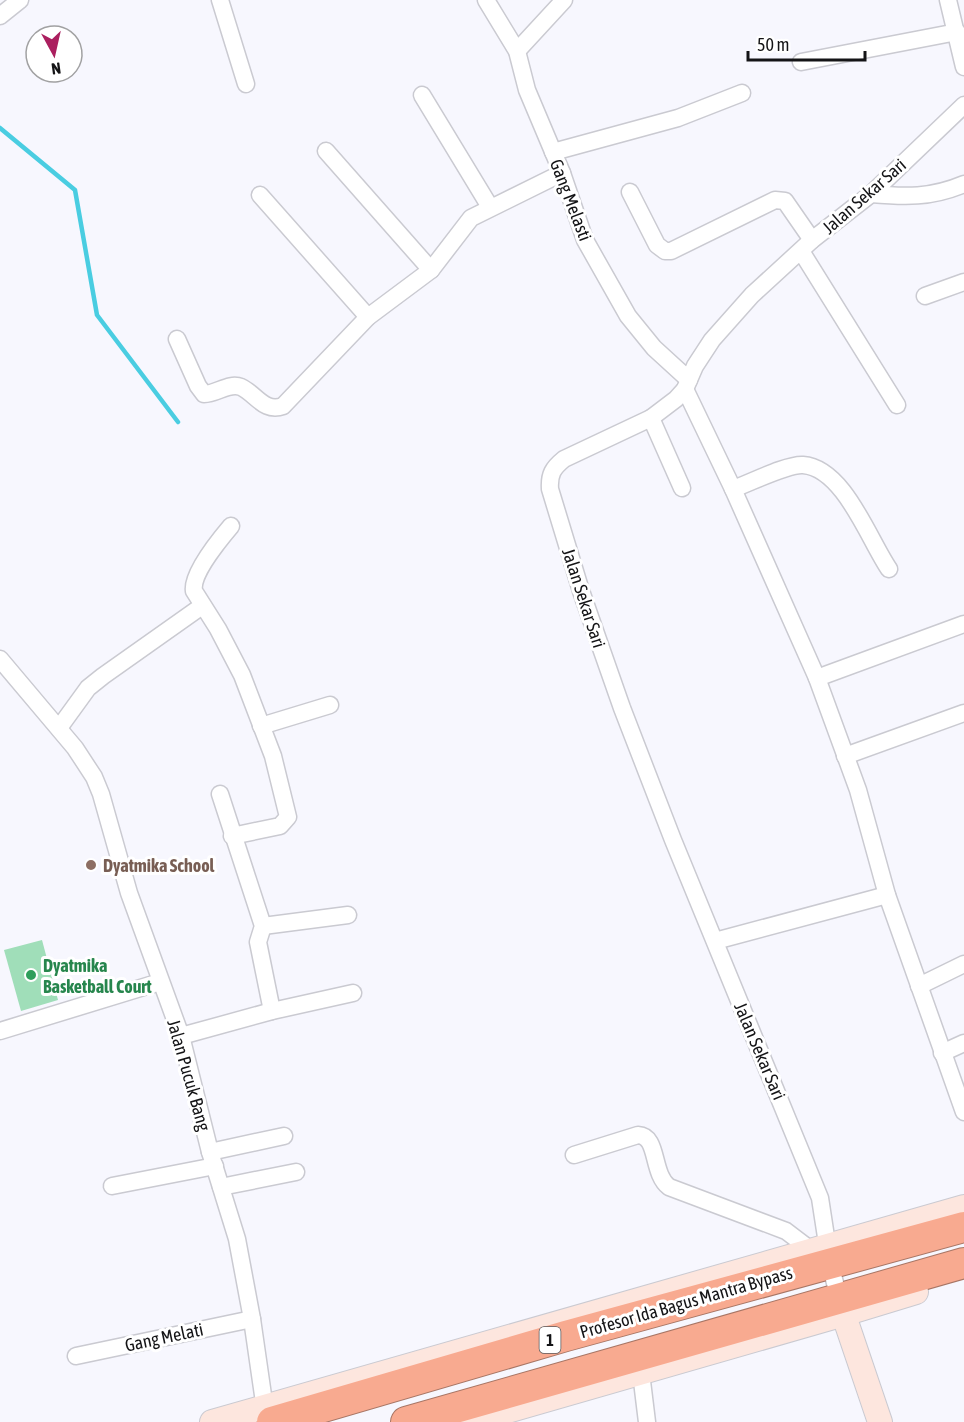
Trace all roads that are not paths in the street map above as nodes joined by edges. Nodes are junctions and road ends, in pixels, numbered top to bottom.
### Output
1 (20, 0) edge
2 (220, 0) edge
3 (486, 0) edge
4 (564, 0) edge
5 (948, 0) edge
6 (0, 16) edge
7 (957, 32) junction
8 (517, 51) junction
9 (801, 62) dead end
10 (964, 66) edge
11 (246, 84) dead end
12 (742, 93) dead end
13 (422, 95) dead end
14 (964, 105) edge
15 (326, 151) dead end
16 (553, 152) junction
17 (562, 172) junction
18 (964, 184) edge
19 (630, 192) dead end
20 (871, 194) junction
21 (260, 195) dead end
22 (490, 207) junction
23 (806, 246) junction
24 (431, 270) junction
25 (964, 282) edge
26 (925, 296) dead end
27 (368, 318) junction
28 (177, 339) dead end
29 (687, 385) junction
30 (897, 405) dead end
31 (651, 418) junction
32 (682, 488) dead end
33 (733, 489) junction
34 (231, 526) dead end
35 (889, 569) dead end
36 (202, 606) junction
37 (964, 624) edge
38 (0, 659) edge
39 (818, 678) junction
40 (330, 705) dead end
41 (964, 713) edge
42 (261, 726) junction
43 (59, 728) junction
44 (845, 756) junction
45 (220, 794) dead end
46 (232, 836) junction
47 (887, 895) junction
48 (348, 915) dead end
49 (263, 926) junction
50 (715, 940) junction
51 (964, 964) edge
52 (160, 982) junction
53 (919, 987) junction
54 (353, 993) dead end
55 (272, 1011) junction
56 (0, 1031) edge
57 (182, 1036) junction
58 (964, 1043) edge
59 (942, 1053) junction
60 (964, 1112) edge
61 (284, 1136) dead end
62 (574, 1155) dead end
63 (213, 1159) junction
64 (296, 1172) dead end
65 (112, 1186) dead end
66 (221, 1187) junction
67 (964, 1207) edge
68 (964, 1227) edge
69 (823, 1253) junction
70 (964, 1263) edge
71 (964, 1278) edge
72 (841, 1307) junction
73 (252, 1319) junction
74 (76, 1356) dead end
75 (641, 1373) junction
76 (268, 1417) edge
77 (436, 1418) edge
78 (212, 1422) edge
79 (406, 1422) edge
80 (469, 1422) edge
81 (647, 1422) edge
82 (880, 1422) edge

1 - 6 street
2 - 11 street
3 - 8 street, Gang Melasti
4 - 8 street
5 - 7 street
7 - 9 street
7 - 10 street
8 - 16 street, Gang Melasti
12 - 16 street
13 - 22 street
14 - 20 street, Jalan Sekar Sari
15 - 24 street
16 - 17 street, Gang Melasti
17 - 22 street
17 - 29 street, Gang Melasti
18 - 20 street
19 - 23 street
20 - 23 street, Jalan Sekar Sari
21 - 27 street
22 - 24 street
23 - 29 street, Jalan Sekar Sari
23 - 30 street
24 - 27 street
25 - 26 street
27 - 28 street
29 - 31 street, Jalan Sekar Sari
29 - 33 street
31 - 32 street
31 - 50 street, Jalan Sekar Sari
33 - 35 street
33 - 39 street
34 - 36 street
36 - 42 street
36 - 43 street
37 - 39 street
38 - 43 street, Jalan Pucuk Bang
39 - 44 street
40 - 42 street
41 - 44 street
42 - 46 street
43 - 52 street, Jalan Pucuk Bang
44 - 47 street
45 - 46 street
46 - 49 street
47 - 50 street
47 - 53 street
48 - 49 street
49 - 55 street
50 - 69 street, Jalan Sekar Sari
51 - 53 street
52 - 56 street
52 - 57 street, Jalan Pucuk Bang
53 - 59 street
54 - 55 street
55 - 57 street
57 - 63 street, Jalan Pucuk Bang
58 - 59 street
59 - 60 street
61 - 63 street
62 - 69 street
63 - 65 street
63 - 66 street, Jalan Pucuk Bang
64 - 66 street
66 - 73 street, Jalan Pucuk Bang
67 - 69 street
68 - 69 highway, Profesor Ida Bagus Mantra Bypass / 1
69 - 72 street, Jalan Sekar Sari
69 - 76 highway, Profesor Ida Bagus Mantra Bypass / 1
70 - 72 highway, 1
71 - 72 street
72 - 75 street
72 - 77 highway, 1
72 - 82 street
73 - 74 street, Gang Melati
73 - 76 street, Jalan Pucuk Bang
75 - 80 street
75 - 81 street
76 - 78 street
77 - 79 highway, 1

